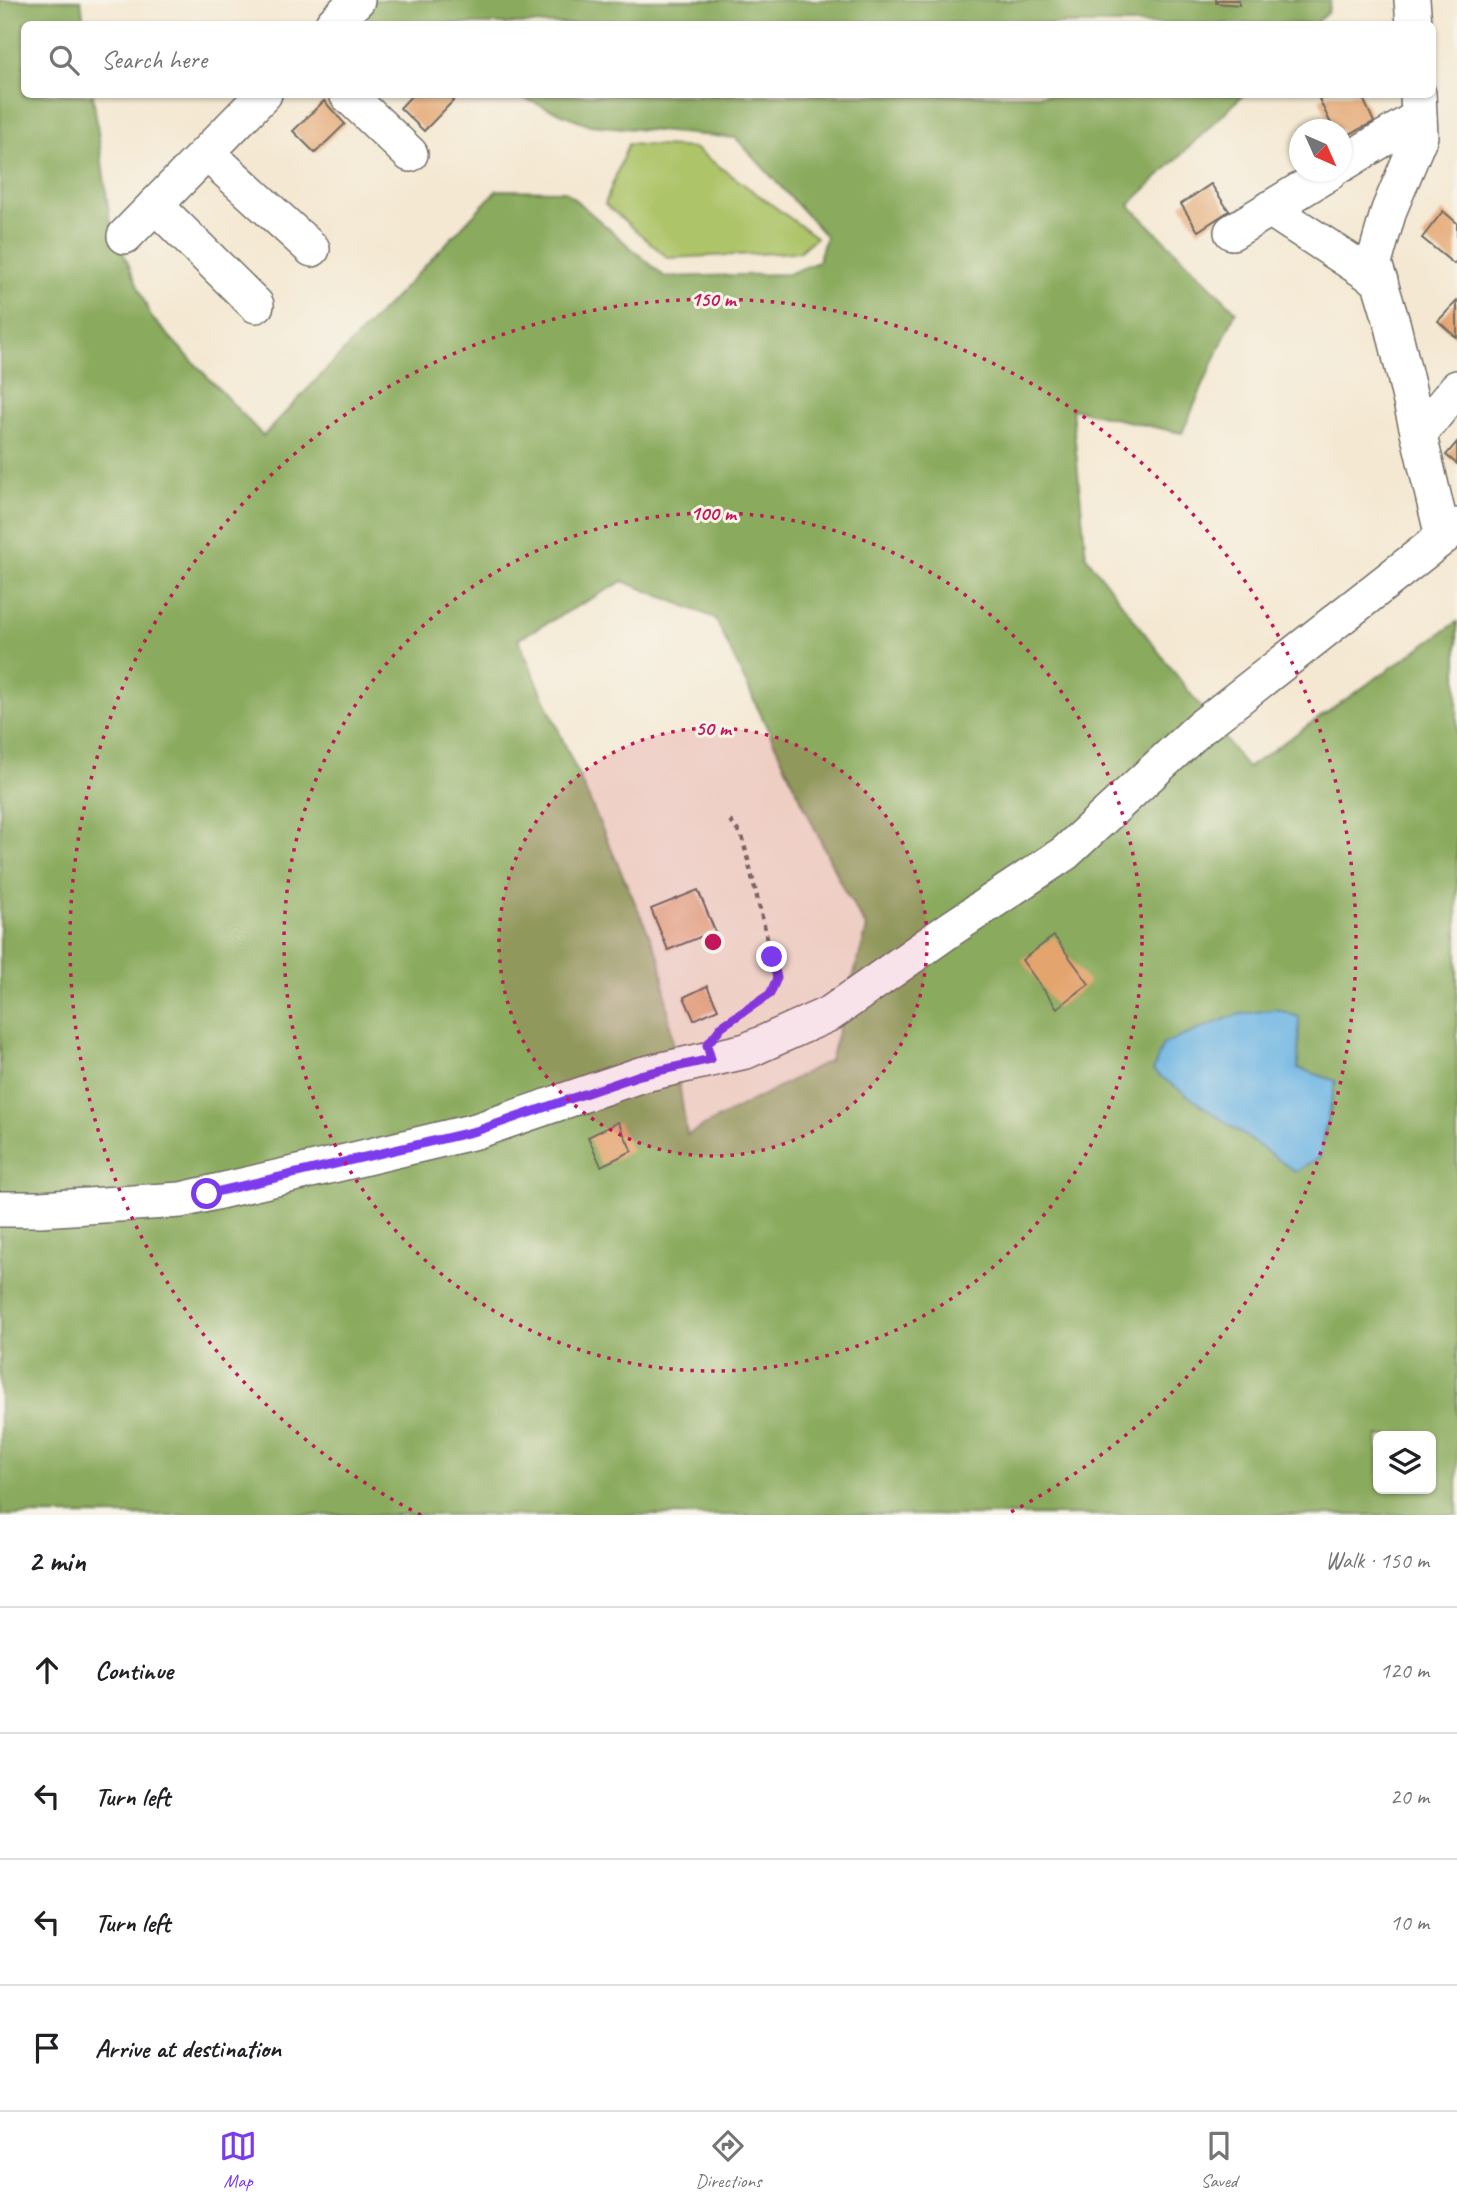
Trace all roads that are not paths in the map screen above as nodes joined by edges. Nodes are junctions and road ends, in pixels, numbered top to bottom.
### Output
1 (358, 0) edge
2 (1412, 0) edge
3 (336, 21) edge
4 (1414, 21) edge
5 (260, 98) edge
6 (351, 98) edge
7 (1418, 106) edge
8 (207, 153) junction
9 (410, 154) dead end
10 (1352, 156) edge
11 (1314, 182) edge
12 (155, 205) junction
13 (1270, 209) junction
14 (1232, 232) dead end
15 (125, 236) dead end
16 (312, 249) dead end
17 (1380, 281) junction
18 (256, 305) dead end
19 (1457, 388) edge
20 (1419, 434) junction
21 (1450, 531) edge
22 (0, 1209) edge

1 - 3 street
2 - 4 street
5 - 8 street
6 - 9 street
7 - 10 street
7 - 17 street
8 - 12 street
8 - 16 street
11 - 13 street
12 - 15 street
12 - 18 street
13 - 14 street
13 - 17 street
17 - 20 street
19 - 20 street
20 - 21 street
21 - 22 street

